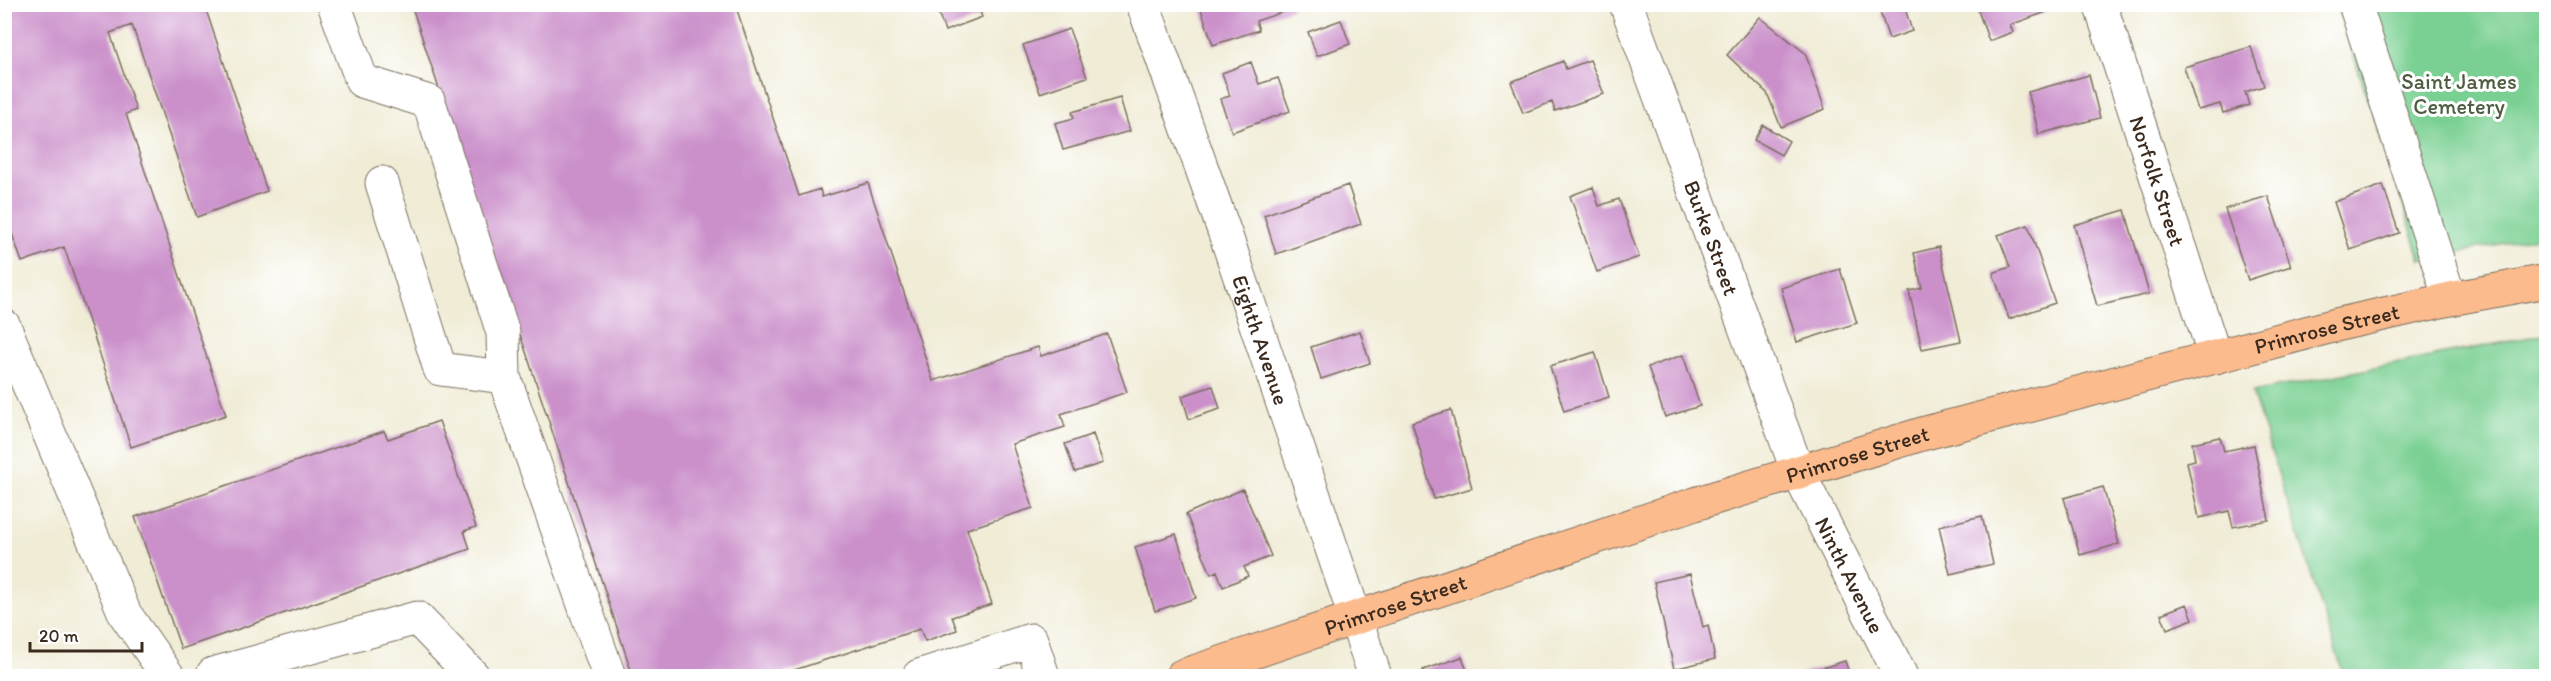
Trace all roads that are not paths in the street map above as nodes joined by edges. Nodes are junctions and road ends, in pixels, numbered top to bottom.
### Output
1 (334, 4) edge
2 (1143, 4) edge
3 (1626, 4) edge
4 (2100, 4) edge
5 (2355, 4) edge
6 (382, 183) dead end
7 (2547, 281) edge
8 (2450, 299) junction
9 (4, 326) edge
10 (2215, 357) junction
11 (504, 377) junction
12 (1798, 472) junction
13 (1354, 619) junction
14 (213, 674) dead end
15 (168, 676) edge
16 (473, 676) edge
17 (609, 676) edge
18 (919, 676) edge
19 (1043, 676) edge
20 (1182, 676) edge
21 (1375, 676) edge
22 (1901, 676) edge

1 - 11 street
2 - 13 street, Eighth Avenue
3 - 12 street, Burke Street
4 - 10 street, Norfolk Street
5 - 8 street
6 - 11 street
7 - 8 main road, Primrose Street
8 - 10 main road, Primrose Street
9 - 15 street
10 - 12 main road, Primrose Street
11 - 17 street
12 - 13 main road, Primrose Street
12 - 22 street, Ninth Avenue
13 - 20 main road, Primrose Street
13 - 21 street, Eighth Avenue
14 - 16 street
18 - 19 street

